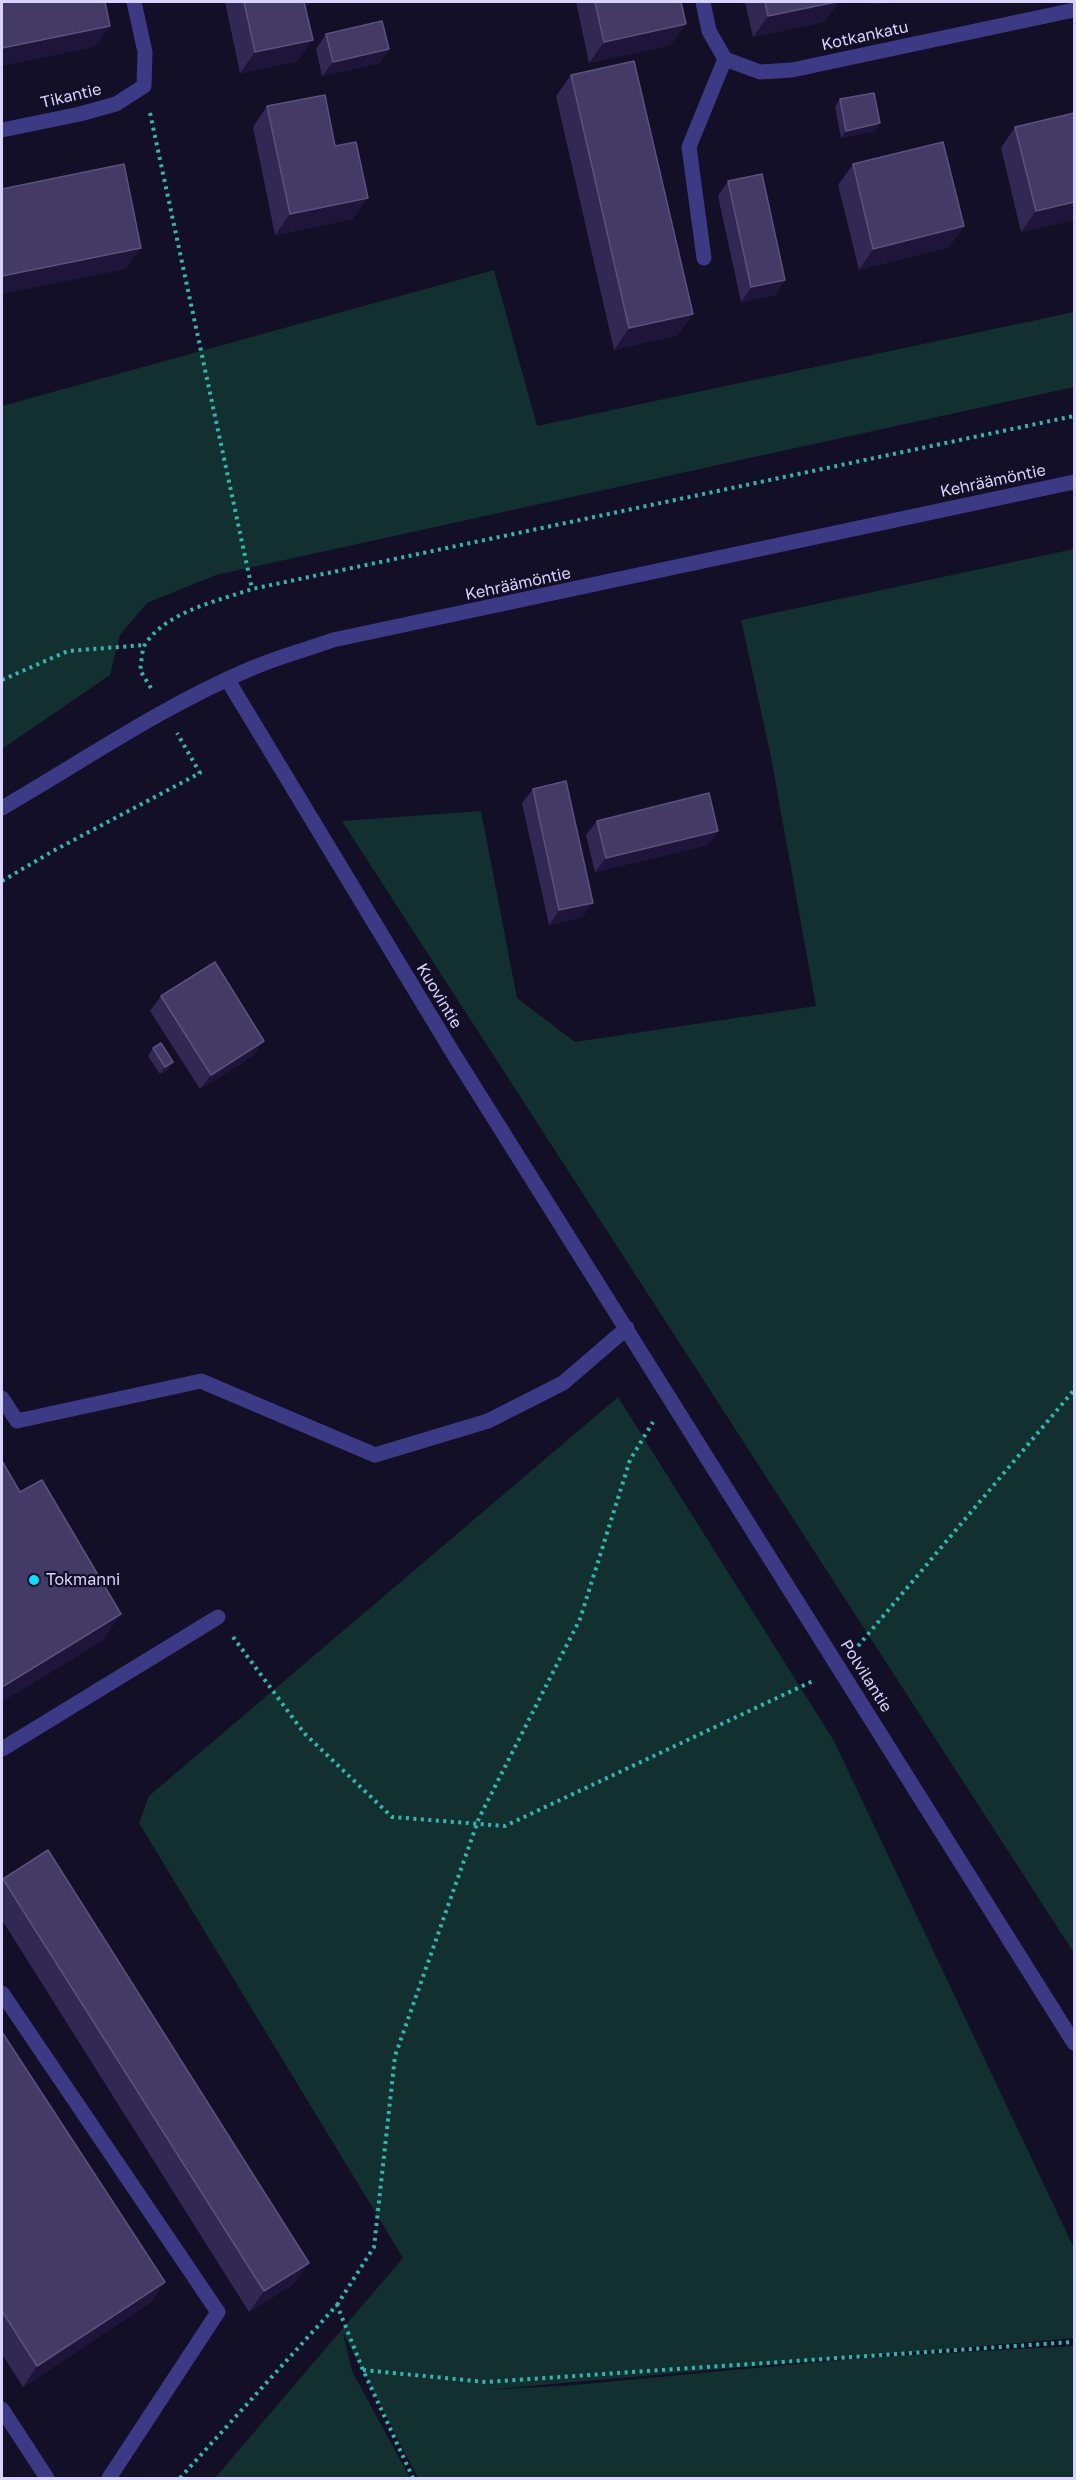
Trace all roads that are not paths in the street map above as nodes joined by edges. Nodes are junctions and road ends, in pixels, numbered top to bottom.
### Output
1 (134, 2) edge
2 (703, 2) edge
3 (1074, 10) edge
4 (725, 59) junction
5 (2, 130) edge
6 (704, 258) dead end
7 (1074, 482) edge
8 (227, 680) junction
9 (2, 808) edge
10 (627, 1328) junction
11 (2, 1398) edge
12 (218, 1617) road end
13 (2, 1749) edge
14 (2, 1993) edge
15 (1074, 2043) edge
16 (2, 2409) edge
17 (47, 2478) edge
18 (109, 2478) edge

1 - 5 street, Tikantie
2 - 4 street
3 - 4 street, Kotkankatu
4 - 6 street
7 - 8 street, Kehräämöntie
8 - 9 street, Kehräämöntie
8 - 10 street, Kuovintie
10 - 11 street
10 - 15 street, Polvilantie
12 - 13 street
14 - 18 street
16 - 17 street

